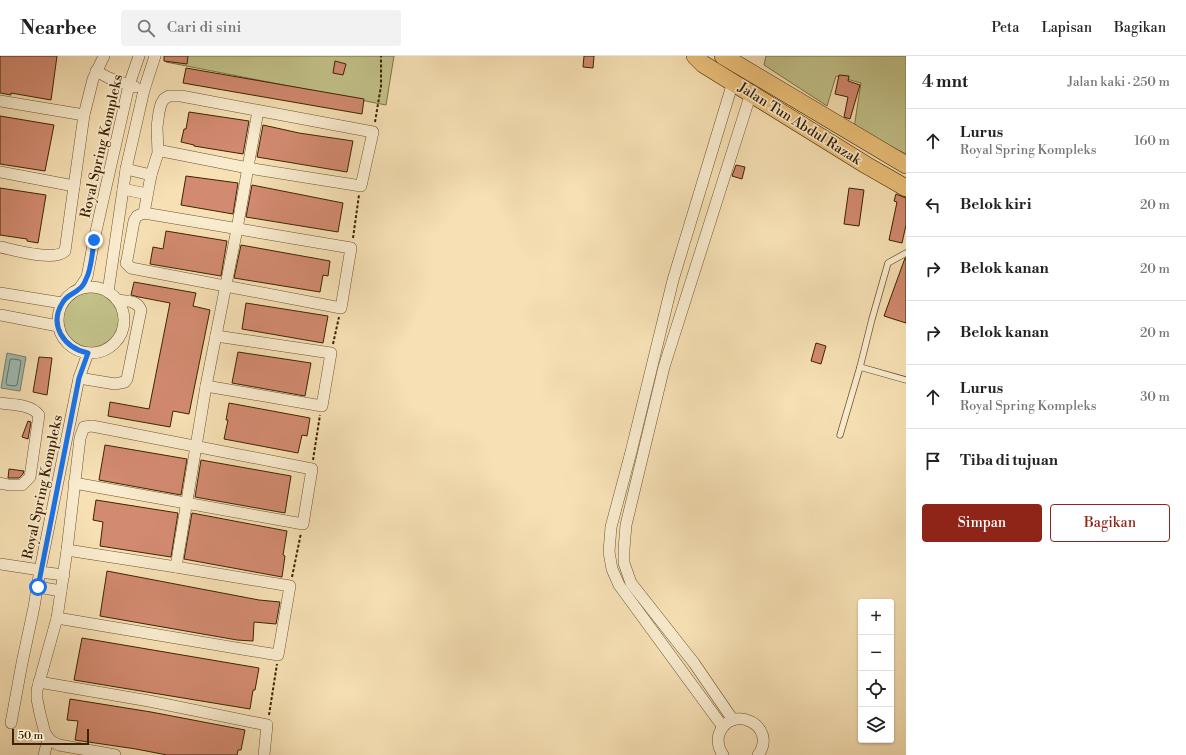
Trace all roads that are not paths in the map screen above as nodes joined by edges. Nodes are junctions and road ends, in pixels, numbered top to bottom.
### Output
1 (104, 56) edge
2 (139, 56) edge
3 (155, 56) edge
4 (695, 56) edge
5 (723, 56) edge
6 (96, 71) junction
7 (733, 82) junction
8 (129, 85) junction
9 (144, 90) junction
10 (751, 93) junction
11 (0, 101) edge
12 (258, 110) junction
13 (84, 115) junction
14 (158, 153) junction
15 (906, 165) edge
16 (248, 168) junction
17 (126, 169) junction
18 (0, 172) edge
19 (151, 175) junction
20 (74, 186) junction
21 (906, 188) edge
22 (123, 189) junction
23 (147, 194) junction
24 (144, 213) junction
25 (237, 229) junction
26 (0, 247) edge
27 (906, 253) edge
28 (225, 286) junction
29 (80, 289) junction
30 (108, 292) junction
31 (0, 293) edge
32 (117, 300) junction
33 (62, 302) junction
34 (0, 315) edge
35 (58, 326) junction
36 (216, 336) junction
37 (88, 353) junction
38 (860, 367) junction
39 (79, 378) junction
40 (906, 380) edge
41 (206, 386) junction
42 (0, 403) edge
43 (840, 435) dead end
44 (197, 446) junction
45 (74, 483) junction
46 (0, 484) edge
47 (187, 502) junction
48 (67, 550) junction
49 (0, 566) edge
50 (176, 566) junction
51 (40, 571) junction
52 (64, 575) junction
53 (38, 587) junction
54 (61, 591) junction
55 (57, 618) junction
56 (39, 682) junction
57 (733, 720) junction
58 (11, 723) dead end
59 (723, 727) junction
60 (48, 739) junction
61 (44, 755) edge
62 (115, 755) edge
63 (264, 755) edge
64 (724, 755) edge
65 (760, 755) edge

1 - 6 street
2 - 8 street, Royal Spring Kompleks
3 - 9 street, Royal Spring Kompleks
4 - 7 main road, Jalan Tun Abdul Razak
5 - 15 main road, Jalan Tun Abdul Razak
6 - 8 street
6 - 13 street
7 - 10 main road, Jalan Tun Abdul Razak
7 - 59 street
8 - 9 street
8 - 29 street, Royal Spring Kompleks
9 - 17 street, Royal Spring Kompleks
10 - 21 main road, Jalan Tun Abdul Razak
10 - 57 street
11 - 13 street
12 - 14 street
12 - 16 street
12 - 16 street
13 - 20 street
14 - 16 street
14 - 19 street
16 - 25 street
17 - 19 street
17 - 22 street, Royal Spring Kompleks
18 - 20 street
19 - 23 street
20 - 26 street
22 - 23 street
22 - 30 street, Royal Spring Kompleks
23 - 24 street
24 - 25 street
24 - 28 street
25 - 28 street
25 - 28 street
27 - 38 lane
28 - 36 street
29 - 30 street
29 - 33 street
30 - 32 street
31 - 33 street
32 - 37 street
32 - 39 street
33 - 35 street
34 - 35 street
35 - 37 street
36 - 41 street
36 - 41 street
37 - 39 street, Royal Spring Kompleks
38 - 40 lane
38 - 43 lane
39 - 51 street, Royal Spring Kompleks
41 - 44 street
42 - 46 street
44 - 45 street
44 - 47 street
44 - 47 street
45 - 47 street
45 - 48 street
47 - 50 street
48 - 50 street
48 - 52 street
49 - 51 street
50 - 55 street
51 - 52 street
51 - 53 street, Royal Spring Kompleks
52 - 54 street
53 - 54 street
53 - 58 street, Royal Spring Kompleks
54 - 55 street
55 - 56 street
56 - 60 street
56 - 63 street
57 - 59 street
57 - 65 street
59 - 64 street
60 - 61 street
60 - 62 street

